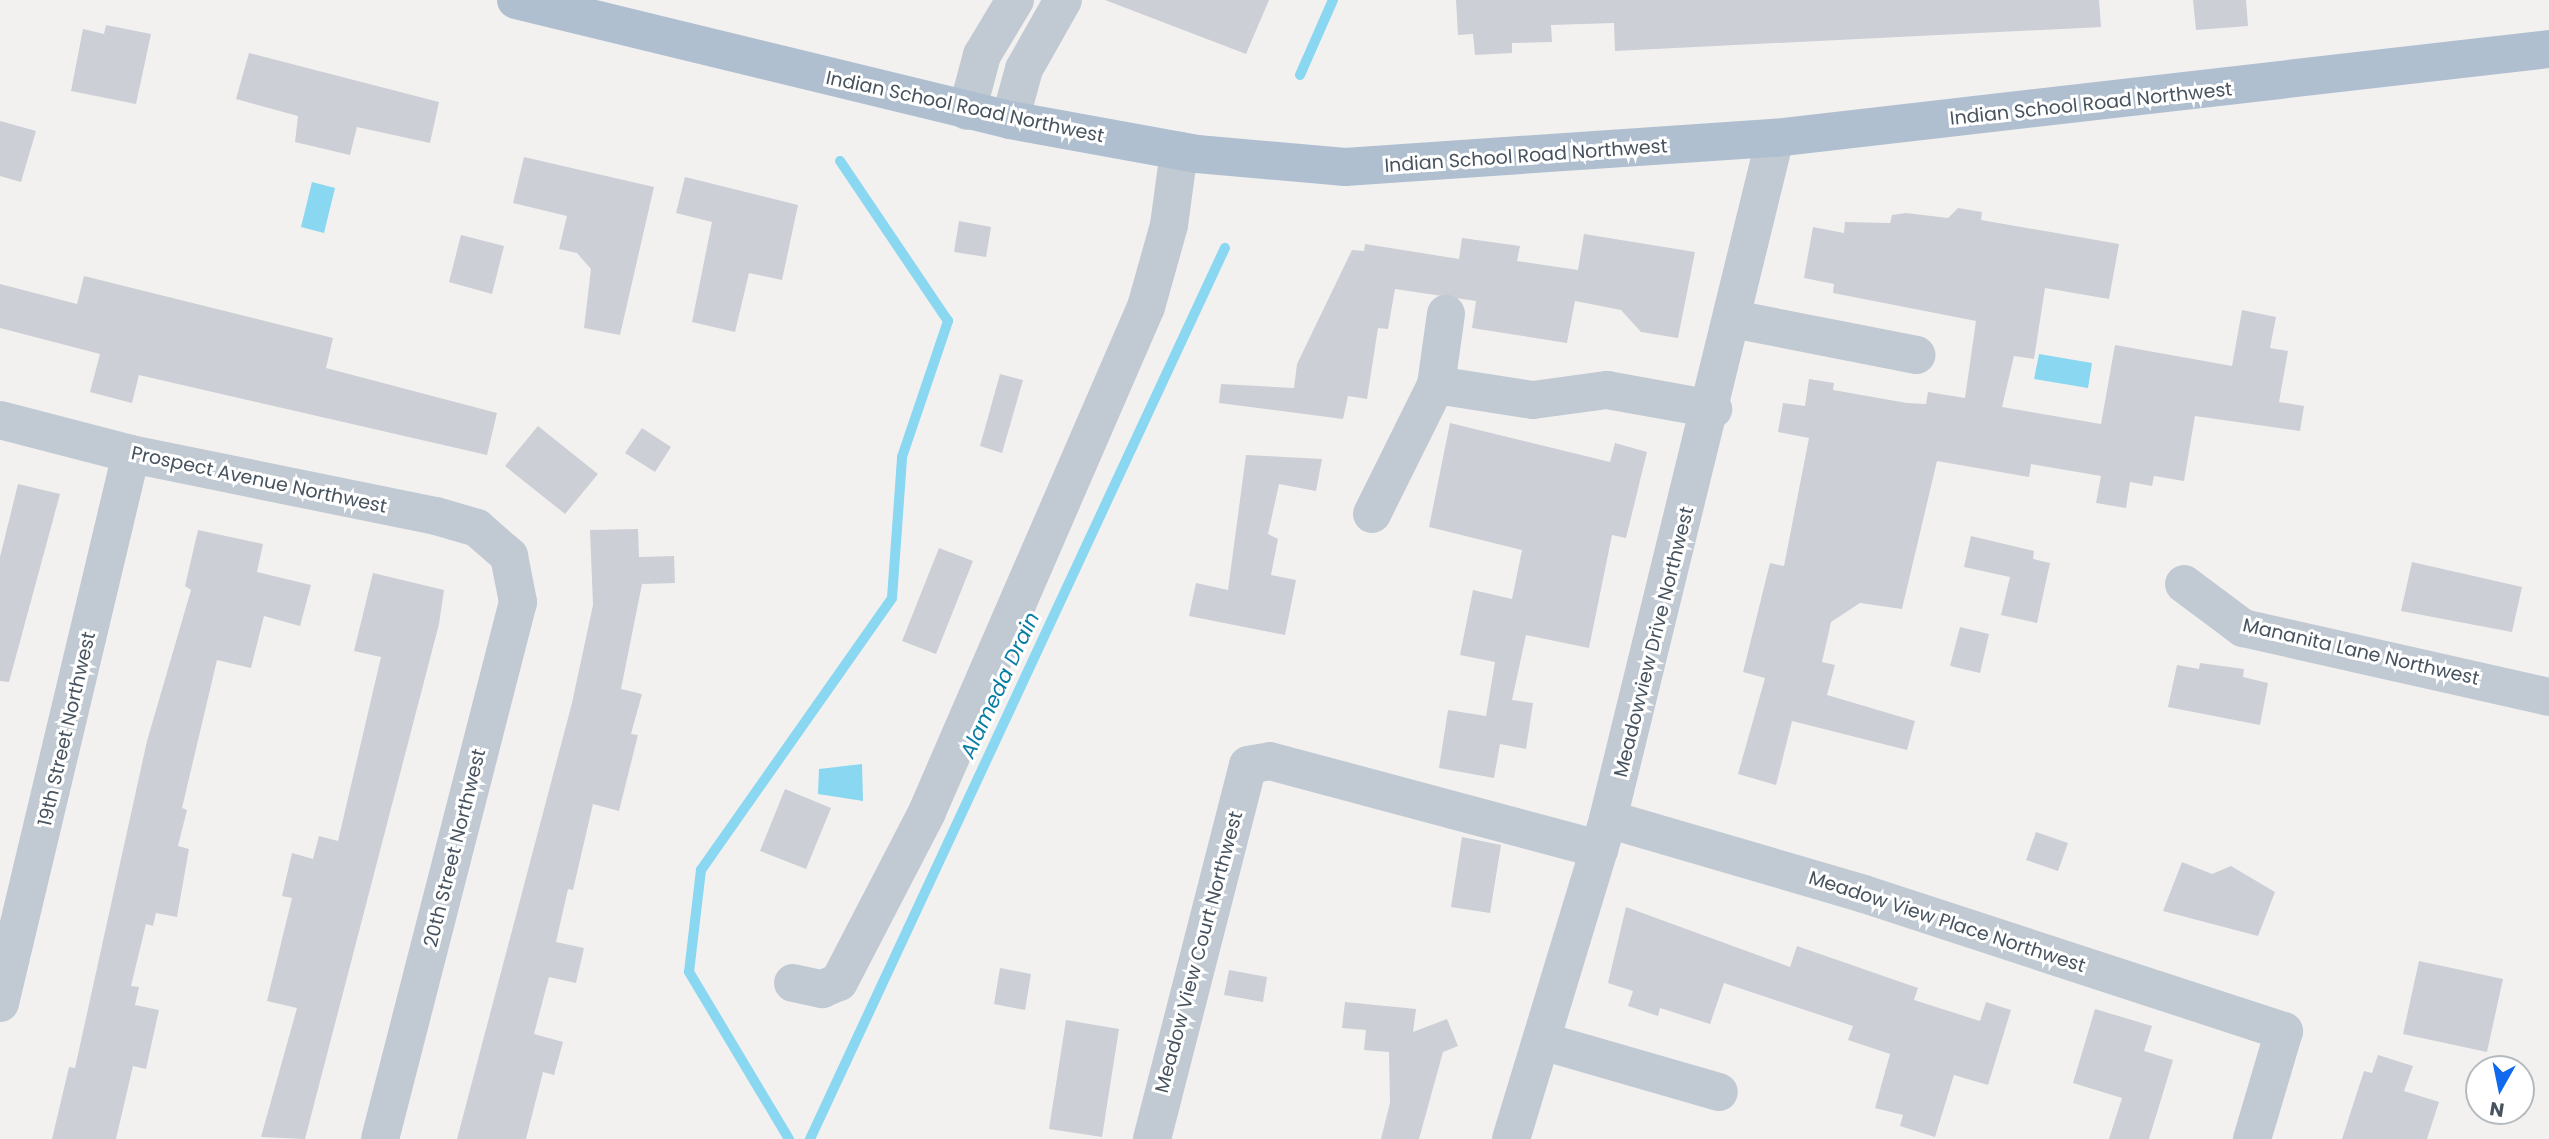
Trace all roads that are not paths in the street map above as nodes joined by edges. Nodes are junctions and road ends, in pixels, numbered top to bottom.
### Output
1 (516, 0) edge
2 (1015, 0) edge
3 (1063, 0) edge
4 (2549, 49) edge
5 (967, 111) junction
6 (1010, 120) junction
7 (1775, 138) junction
8 (1188, 152) junction
9 (1446, 314) dead end
10 (1733, 319) junction
11 (1916, 355) dead end
12 (1436, 385) junction
13 (1713, 409) junction
14 (0, 419) edge
15 (131, 454) junction
16 (1373, 514) dead end
17 (509, 555) joint
18 (2184, 584) dead end
19 (2549, 697) edge
20 (1248, 765) joint
21 (1604, 834) junction
22 (793, 983) dead end
23 (0, 1003) edge
24 (1542, 1041) junction
25 (1719, 1093) dead end
26 (380, 1139) edge
27 (1152, 1139) edge
28 (1511, 1139) edge
29 (2252, 1139) edge

1 - 5 main road, Indian School Road Northwest
2 - 5 street
3 - 6 street
4 - 7 main road, Indian School Road Northwest
5 - 6 main road, Indian School Road Northwest
6 - 8 main road, Indian School Road Northwest
7 - 8 main road, Indian School Road Northwest
7 - 10 street, Meadowview Drive Northwest
8 - 22 street
9 - 12 street
10 - 11 street
10 - 13 street, Meadowview Drive Northwest
12 - 13 street
12 - 16 street
13 - 21 street, Meadowview Drive Northwest
14 - 15 street, Prospect Avenue Northwest
15 - 17 street, Prospect Avenue Northwest
15 - 23 street, 19th Street Northwest
17 - 26 street, 20th Street Northwest
18 - 19 street, Mananita Lane Northwest
20 - 21 street, Meadow View Place Northwest
20 - 27 street, Meadow View Court Northwest
21 - 24 street, Meadowview Drive Northwest
21 - 29 street, Meadow View Place Northwest
24 - 25 street
24 - 28 street, Meadowview Drive Northwest

